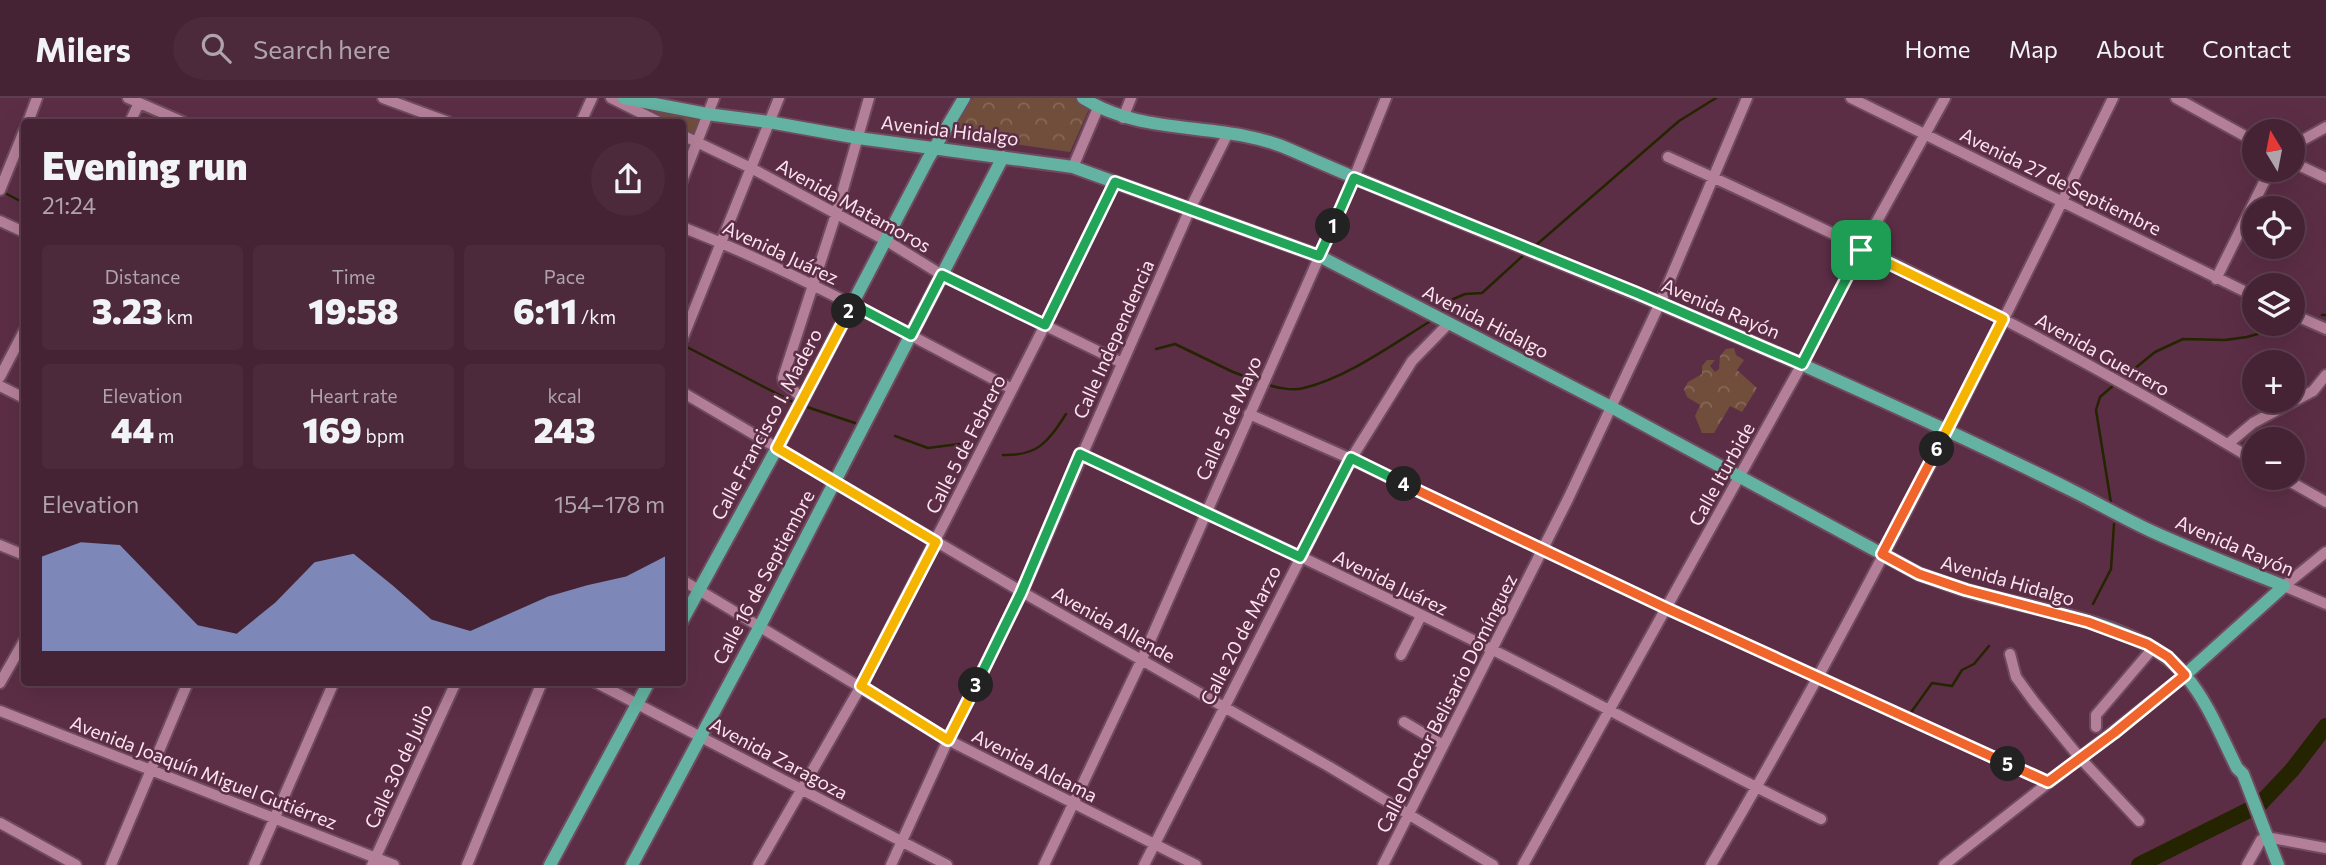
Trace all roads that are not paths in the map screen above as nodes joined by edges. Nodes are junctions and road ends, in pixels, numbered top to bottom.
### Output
1 (37, 98) edge
2 (128, 98) edge
3 (383, 98) edge
4 (592, 98) edge
5 (611, 98) edge
6 (624, 98) edge
7 (714, 98) edge
8 (779, 98) edge
9 (869, 98) edge
10 (964, 98) edge
11 (1083, 98) edge
12 (1131, 98) edge
13 (1386, 98) edge
14 (1747, 98) edge
15 (1851, 98) edge
16 (1945, 98) edge
17 (2113, 98) edge
18 (2176, 98) edge
19 (139, 103) junction
20 (1098, 108) junction
21 (707, 114) junction
22 (1123, 117) junction
23 (29, 119) edge
24 (131, 119) edge
25 (177, 119) edge
26 (440, 119) edge
27 (582, 119) edge
28 (653, 119) edge
29 (769, 122) junction
30 (2326, 127) edge
31 (1228, 133) junction
32 (1926, 134) junction
33 (2242, 134) edge
34 (686, 137) edge
35 (858, 138) junction
36 (21, 139) edge
37 (2305, 139) edge
38 (696, 143) junction
39 (934, 148) junction
40 (1003, 157) junction
41 (1668, 157) dead end
42 (1073, 167) junction
43 (2305, 168) edge
44 (752, 169) junction
45 (686, 170) edge
46 (1354, 178) junction
47 (1714, 178) junction
48 (2326, 178) edge
49 (1115, 182) junction
50 (2264, 182) edge
51 (1, 189) edge
52 (2063, 201) junction
53 (1190, 209) junction
54 (836, 214) junction
55 (0, 220) edge
56 (686, 229) edge
57 (21, 230) edge
58 (887, 241) junction
59 (722, 243) junction
60 (1861, 250) junction
61 (1319, 256) junction
62 (942, 275) junction
63 (2216, 279) junction
64 (814, 286) junction
65 (2242, 291) edge
66 (1660, 303) junction
67 (852, 304) junction
68 (2003, 319) junction
69 (2305, 320) edge
70 (1446, 323) junction
71 (1045, 325) junction
72 (2326, 329) edge
73 (686, 330) edge
74 (911, 335) junction
75 (21, 337) edge
76 (1122, 363) junction
77 (1802, 364) junction
78 (2326, 375) edge
79 (0, 377) edge
80 (0, 386) edge
81 (1012, 389) junction
82 (686, 394) edge
83 (21, 396) edge
84 (801, 400) junction
85 (1611, 407) junction
86 (1249, 414) junction
87 (1946, 430) junction
88 (2228, 444) junction
89 (777, 448) junction
90 (2242, 453) edge
91 (1080, 454) junction
92 (1351, 458) junction
93 (1740, 476) junction
94 (834, 482) junction
95 (2305, 490) edge
96 (2326, 502) edge
97 (1206, 511) junction
98 (936, 542) junction
99 (0, 545) edge
100 (1544, 550) junction
101 (2326, 552) edge
102 (21, 554) edge
103 (1882, 554) junction
104 (1300, 557) junction
105 (686, 582) edge
106 (2284, 586) junction
107 (699, 589) junction
108 (1021, 593) junction
109 (2326, 604) edge
110 (1666, 608) junction
111 (686, 613) edge
112 (1421, 616) junction
113 (760, 626) junction
114 (21, 646) edge
115 (2153, 648) junction
116 (1493, 650) junction
117 (1401, 654) dead end
118 (2010, 654) dead end
119 (1142, 659) junction
120 (2185, 675) junction
121 (1817, 677) junction
122 (0, 683) edge
123 (186, 686) edge
124 (332, 686) edge
125 (454, 686) edge
126 (540, 686) edge
127 (602, 686) edge
128 (647, 686) edge
129 (861, 686) junction
130 (637, 705) junction
131 (1224, 705) junction
132 (1609, 710) junction
133 (0, 711) edge
134 (1404, 722) dead end
135 (2096, 727) dead end
136 (699, 736) junction
137 (948, 740) junction
138 (1443, 745) junction
139 (2080, 758) junction
140 (152, 771) junction
141 (2048, 782) junction
142 (1756, 788) junction
143 (802, 790) junction
144 (1073, 804) junction
145 (1408, 813) junction
146 (276, 817) junction
147 (1821, 818) dead end
148 (2139, 821) dead end
149 (0, 823) edge
150 (2262, 833) junction
151 (901, 843) junction
152 (1155, 844) junction
153 (2326, 848) edge
154 (374, 861) edge
155 (76, 865) edge
156 (111, 865) edge
157 (254, 865) edge
158 (394, 865) edge
159 (467, 865) edge
160 (550, 865) edge
161 (632, 865) edge
162 (758, 865) edge
163 (891, 865) edge
164 (947, 865) edge
165 (1044, 865) edge
166 (1144, 865) edge
167 (1196, 865) edge
168 (1382, 865) edge
169 (1493, 865) edge
170 (1523, 865) edge
171 (1711, 865) edge
172 (1944, 865) edge
173 (2247, 865) edge
174 (2270, 865) edge
175 (2278, 865) edge

1 - 23 street
2 - 19 street
3 - 26 street
4 - 27 street
5 - 28 street
6 - 21 main road, Avenida Hidalgo
7 - 21 street
8 - 29 street
9 - 35 street
10 - 39 main road, Calle Francisco I. Madero
11 - 20 main road, Avenida Rayón
12 - 22 street
13 - 46 street, Calle 5 de Mayo
14 - 47 street, Calle Doctor Belisario Domínguez
15 - 32 street, Avenida 27 de Septiembre
16 - 32 street, Calle Iturbide
17 - 52 street
18 - 33 street
19 - 24 street
19 - 25 street
20 - 22 main road, Avenida Rayón
20 - 42 street
21 - 29 main road, Avenida Hidalgo
21 - 38 street
22 - 31 main road, Avenida Rayón
29 - 35 main road, Avenida Hidalgo
29 - 44 street
30 - 37 street
31 - 46 main road, Avenida Rayón
31 - 53 street, Calle Independencia
32 - 52 street, Avenida 27 de Septiembre
32 - 60 street, Calle Iturbide
34 - 38 street, Avenida Matamoros
35 - 39 main road, Avenida Hidalgo
35 - 54 street
36 - 51 street
38 - 44 street, Avenida Matamoros
38 - 45 street
39 - 40 main road, Avenida Hidalgo
39 - 58 main road, Calle Francisco I. Madero
40 - 42 main road, Avenida Hidalgo
40 - 62 main road, Calle 16 de Septiembre
41 - 47 street, Avenida Guerrero
42 - 49 main road, Avenida Hidalgo
43 - 48 street
44 - 54 street, Avenida Matamoros
44 - 59 street
46 - 61 street, Calle 5 de Mayo
46 - 66 main road, Avenida Rayón
47 - 60 street, Avenida Guerrero
47 - 66 street, Calle Doctor Belisario Domínguez
49 - 53 main road, Avenida Hidalgo
49 - 71 street, Calle 5 de Febrero
50 - 63 street
52 - 63 street, Avenida 27 de Septiembre
52 - 68 street
53 - 61 main road, Avenida Hidalgo
53 - 76 street, Calle Independencia
54 - 58 street, Avenida Matamoros
54 - 64 street
55 - 57 street
56 - 59 street, Avenida Juárez
58 - 62 street, Avenida Matamoros
58 - 67 main road, Calle Francisco I. Madero
59 - 64 street, Avenida Juárez
59 - 73 street
60 - 68 street, Avenida Guerrero
60 - 77 street, Calle Iturbide
61 - 70 main road, Avenida Hidalgo
61 - 86 street, Calle 5 de Mayo
62 - 71 street, Avenida Matamoros
62 - 74 main road, Calle 16 de Septiembre
63 - 65 street, Avenida 27 de Septiembre
64 - 67 street, Avenida Juárez
64 - 84 street
66 - 77 main road, Avenida Rayón
66 - 85 street, Calle Doctor Belisario Domínguez
67 - 74 street, Avenida Juárez
67 - 84 main road, Calle Francisco I. Madero
68 - 87 street
68 - 88 street, Avenida Guerrero
69 - 72 street
70 - 85 main road, Avenida Hidalgo
70 - 92 street, Calle 20 de Marzo
71 - 76 street, Avenida Matamoros
71 - 81 street, Calle 5 de Febrero
74 - 81 street, Avenida Juárez
74 - 94 main road, Calle 16 de Septiembre
75 - 79 street
76 - 91 street, Calle Independencia
77 - 87 main road, Avenida Rayón
77 - 93 street, Calle Iturbide
78 - 88 street
80 - 83 street
81 - 98 street, Calle 5 de Febrero
82 - 89 street, Avenida Allende
84 - 89 main road, Calle Francisco I. Madero
85 - 93 main road, Avenida Hidalgo
85 - 100 street, Calle Doctor Belisario Domínguez
86 - 92 street
86 - 97 street, Calle 5 de Mayo
87 - 103 street
87 - 106 main road, Avenida Rayón
88 - 90 street, Avenida Guerrero
89 - 94 street, Avenida Allende
89 - 107 main road, Calle Francisco I. Madero
91 - 97 street, Avenida Juárez
91 - 108 street, Calle Independencia
92 - 100 street
92 - 104 street, Calle 20 de Marzo
93 - 103 main road, Avenida Hidalgo
93 - 110 street, Calle Iturbide
94 - 98 street, Avenida Allende
94 - 113 main road, Calle 16 de Septiembre
95 - 96 street
97 - 104 street, Avenida Juárez
97 - 119 street, Calle 5 de Mayo
98 - 108 street, Avenida Allende
98 - 129 street, Calle 5 de Febrero
99 - 102 street
100 - 110 street
100 - 116 street, Calle Doctor Belisario Domínguez
101 - 106 street
103 - 115 main road, Avenida Hidalgo
103 - 121 street
104 - 112 street, Avenida Juárez
104 - 131 street, Calle 20 de Marzo
105 - 107 street, Avenida Aldama
106 - 109 street, Avenida Rayón
106 - 120 main road
107 - 111 main road, Calle Francisco I. Madero
107 - 113 street, Avenida Aldama
108 - 119 street, Avenida Allende
108 - 137 street, Calle Independencia
110 - 121 street
110 - 132 street, Calle Iturbide
112 - 116 street, Avenida Juárez
112 - 117 street
113 - 129 street, Avenida Aldama
113 - 136 main road, Calle 16 de Septiembre
114 - 122 street
115 - 120 main road, Avenida Hidalgo
115 - 135 street
116 - 132 street, Avenida Juárez
116 - 138 street, Calle Doctor Belisario Domínguez
118 - 139 street
119 - 131 street, Avenida Allende
119 - 144 street, Calle 5 de Mayo
120 - 139 street
120 - 150 main road, Avenida Hidalgo
121 - 141 street
121 - 142 street
123 - 140 street
124 - 146 street
125 - 154 street, Calle 30 de Julio
126 - 159 street
127 - 130 street, Avenida Zaragoza
128 - 130 main road
129 - 137 street, Avenida Aldama
129 - 143 street, Calle 5 de Febrero
130 - 136 street, Avenida Zaragoza
130 - 160 main road
131 - 145 street, Avenida Allende
131 - 152 street, Calle 20 de Marzo
132 - 142 street, Avenida Juárez
132 - 170 street, Calle Iturbide
133 - 140 street, Avenida Joaquín Miguel Gutiérrez
134 - 138 street
136 - 143 street, Avenida Zaragoza
136 - 161 main road, Calle 16 de Septiembre
137 - 144 street, Avenida Aldama
137 - 151 street, Calle Independencia
138 - 145 street, Calle Doctor Belisario Domínguez
139 - 141 street
139 - 148 street
140 - 146 street, Avenida Joaquín Miguel Gutiérrez
140 - 156 street
141 - 172 street
142 - 147 street, Avenida Juárez
142 - 171 street
143 - 151 street, Avenida Zaragoza
143 - 162 street, Calle 5 de Febrero
144 - 152 street, Avenida Aldama
144 - 165 street, Calle 5 de Mayo
145 - 168 street, Calle Doctor Belisario Domínguez
145 - 169 street, Avenida Allende
146 - 154 street, Avenida Joaquín Miguel Gutiérrez
146 - 157 street
149 - 155 street
150 - 153 street
150 - 173 street
150 - 174 main road, Avenida Hidalgo
150 - 175 main road, Avenida Hidalgo
151 - 163 street, Calle Independencia
151 - 164 street, Avenida Zaragoza
152 - 166 street, Calle 20 de Marzo
152 - 167 street, Avenida Aldama
154 - 158 street, Avenida Joaquín Miguel Gutiérrez

